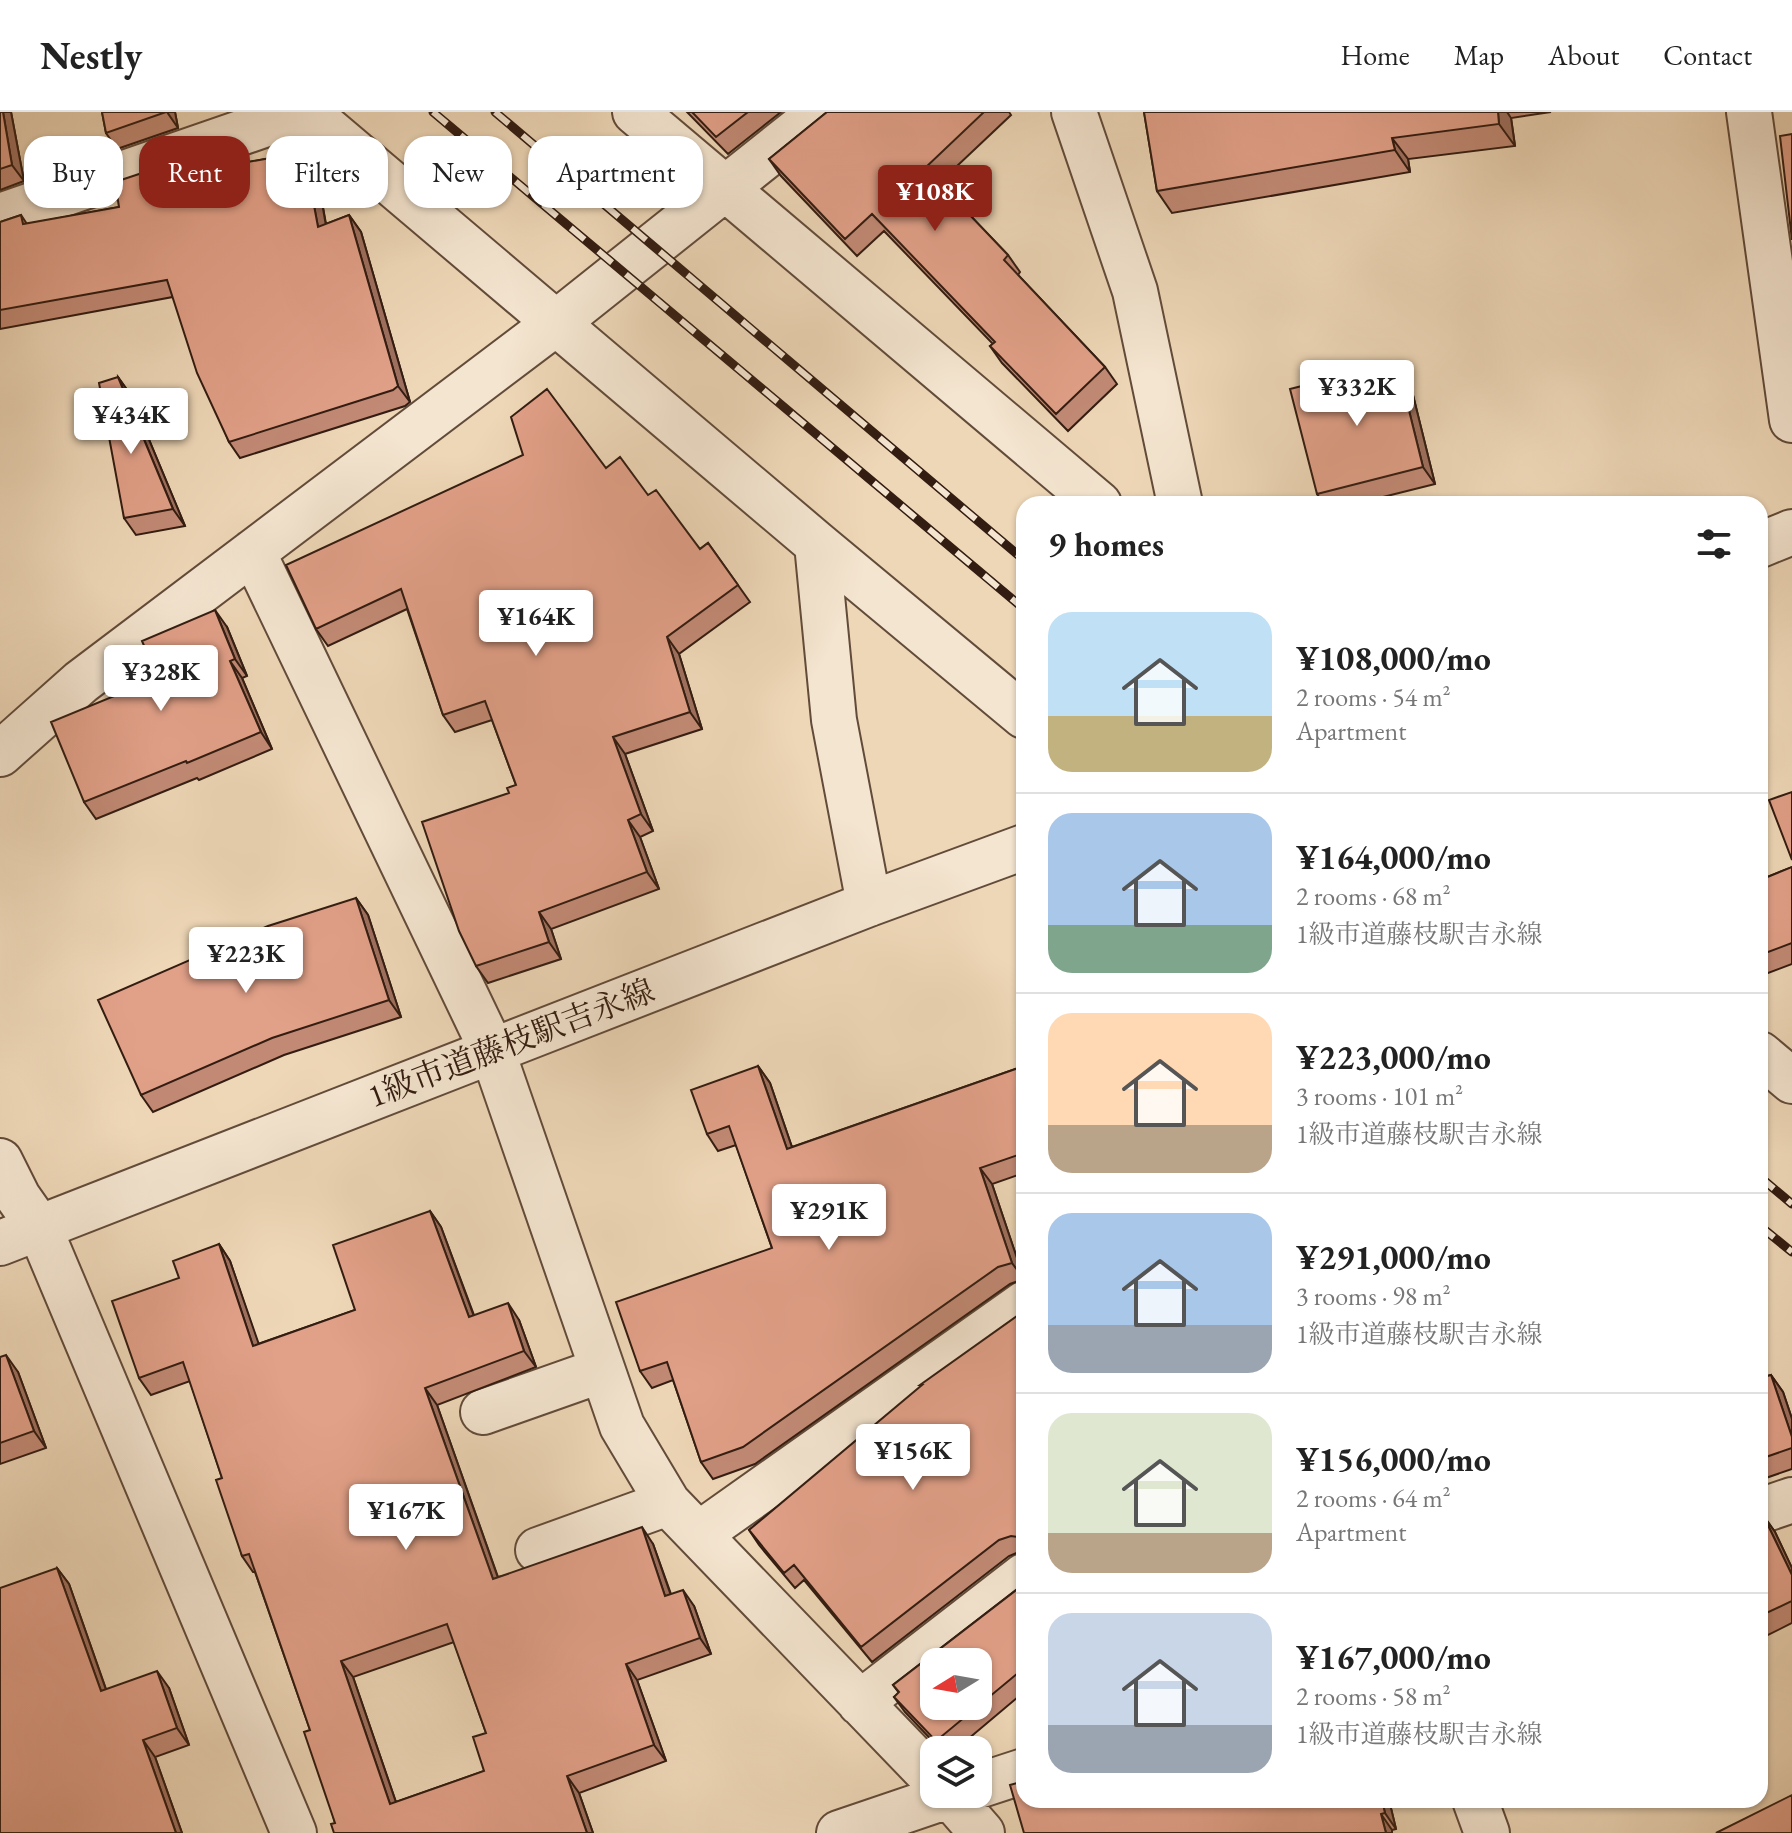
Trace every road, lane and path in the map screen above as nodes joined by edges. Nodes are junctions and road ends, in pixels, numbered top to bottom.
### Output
1 (301, 112) edge
2 (307, 112) edge
3 (635, 112) edge
4 (821, 112) edge
5 (1074, 112) edge
6 (1749, 112) edge
7 (725, 188) junction
8 (0, 216) edge
9 (556, 323) junction
10 (1792, 420) edge
11 (1090, 496) edge
12 (1178, 496) edge
13 (1792, 532) edge
14 (1768, 542) edge
15 (817, 544) junction
16 (253, 552) junction
17 (1016, 709) edge
18 (0, 754) edge
19 (1016, 850) edge
20 (869, 904) junction
21 (492, 1050) junction
22 (1768, 1061) edge
23 (1792, 1081) edge
24 (0, 1161) edge
25 (20, 1235) edge
26 (1016, 1310) edge
27 (602, 1370) junction
28 (483, 1412) dead end
29 (1792, 1500) edge
30 (668, 1503) junction
31 (1768, 1508) edge
32 (699, 1534) junction
33 (538, 1550) dead end
34 (1016, 1582) edge
35 (860, 1703) junction
36 (920, 1759) edge
37 (1016, 1773) edge
38 (992, 1780) edge
39 (920, 1802) edge
40 (965, 1808) edge
41 (1478, 1808) edge
42 (294, 1833) edge
43 (839, 1833) edge
44 (982, 1833) edge
45 (1487, 1833) edge

1 - 8 street
2 - 9 street
3 - 7 street
4 - 7 street
5 - 12 street
6 - 10 street
7 - 9 street
7 - 11 street
9 - 15 street
9 - 16 street
13 - 14 street
15 - 17 street
15 - 20 street
16 - 18 street
16 - 21 street
19 - 20 street, 1級市道藤枝駅吉永線
20 - 21 street, 1級市道藤枝駅吉永線
21 - 25 street, 1級市道藤枝駅吉永線
21 - 27 street
22 - 23 street
24 - 25 street
25 - 42 street
26 - 32 street
27 - 28 street
27 - 30 street
29 - 31 street
30 - 32 street
30 - 33 street
32 - 35 street
34 - 35 street
35 - 36 street
37 - 38 street
39 - 43 street
40 - 44 street
41 - 45 street

